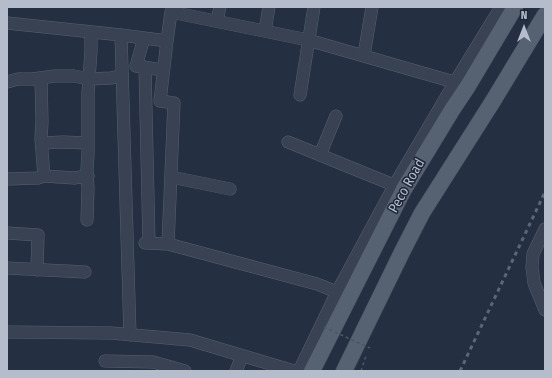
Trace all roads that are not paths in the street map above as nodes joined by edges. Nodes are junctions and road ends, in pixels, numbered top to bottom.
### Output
1 (220, 7) edge
2 (269, 7) edge
3 (314, 7) edge
4 (372, 7) edge
5 (501, 7) edge
6 (515, 7) edge
7 (172, 9) edge
8 (545, 15) edge
9 (217, 21) junction
10 (7, 23) edge
11 (265, 31) junction
12 (91, 32) junction
13 (121, 35) junction
14 (144, 38) junction
15 (308, 40) junction
16 (167, 41) junction
17 (364, 56) junction
18 (145, 67) junction
19 (164, 70) junction
20 (122, 76) junction
21 (41, 78) junction
22 (89, 79) junction
23 (7, 82) edge
24 (461, 84) junction
25 (300, 95) dead end
26 (336, 116) dead end
27 (88, 142) junction
28 (288, 142) dead end
29 (42, 143) junction
30 (320, 155) junction
31 (44, 176) junction
32 (88, 176) junction
33 (171, 177) junction
34 (7, 179) edge
35 (230, 188) dead end
36 (399, 188) junction
37 (87, 220) dead end
38 (545, 228) edge
39 (7, 233) edge
40 (168, 244) junction
41 (7, 268) edge
42 (37, 270) junction
43 (85, 272) dead end
44 (343, 294) junction
45 (545, 310) edge
46 (7, 332) edge
47 (130, 335) junction
48 (242, 356) junction
49 (105, 361) dead end
50 (183, 371) edge
51 (236, 371) edge
52 (294, 371) edge
53 (299, 371) edge
54 (312, 371) edge
55 (344, 371) edge

1 - 9 street
2 - 11 street
3 - 15 street
4 - 17 street
5 - 24 street
6 - 24 main road, Peco Road
7 - 9 street
7 - 16 street
8 - 55 main road, Peco Road
9 - 11 street
10 - 12 street
11 - 15 street
12 - 13 street
12 - 22 street
13 - 14 street
13 - 20 street
14 - 16 street
14 - 18 street
15 - 17 street
15 - 25 street
16 - 19 street
17 - 24 street
18 - 19 street
18 - 40 street
19 - 33 street
20 - 22 street
20 - 47 street
21 - 22 street
21 - 23 street
21 - 29 street
22 - 27 street
24 - 36 main road, Peco Road
26 - 30 street
27 - 29 street
27 - 32 street
28 - 30 street
29 - 31 street
30 - 36 street
31 - 32 street
31 - 34 street
32 - 37 street
33 - 35 street
33 - 40 street
36 - 44 main road, Peco Road
38 - 45 street
39 - 42 street
40 - 44 street
41 - 42 street
42 - 43 street
44 - 53 street
44 - 54 main road, Peco Road
46 - 47 street
47 - 48 street
48 - 51 street
48 - 52 street
49 - 50 street

